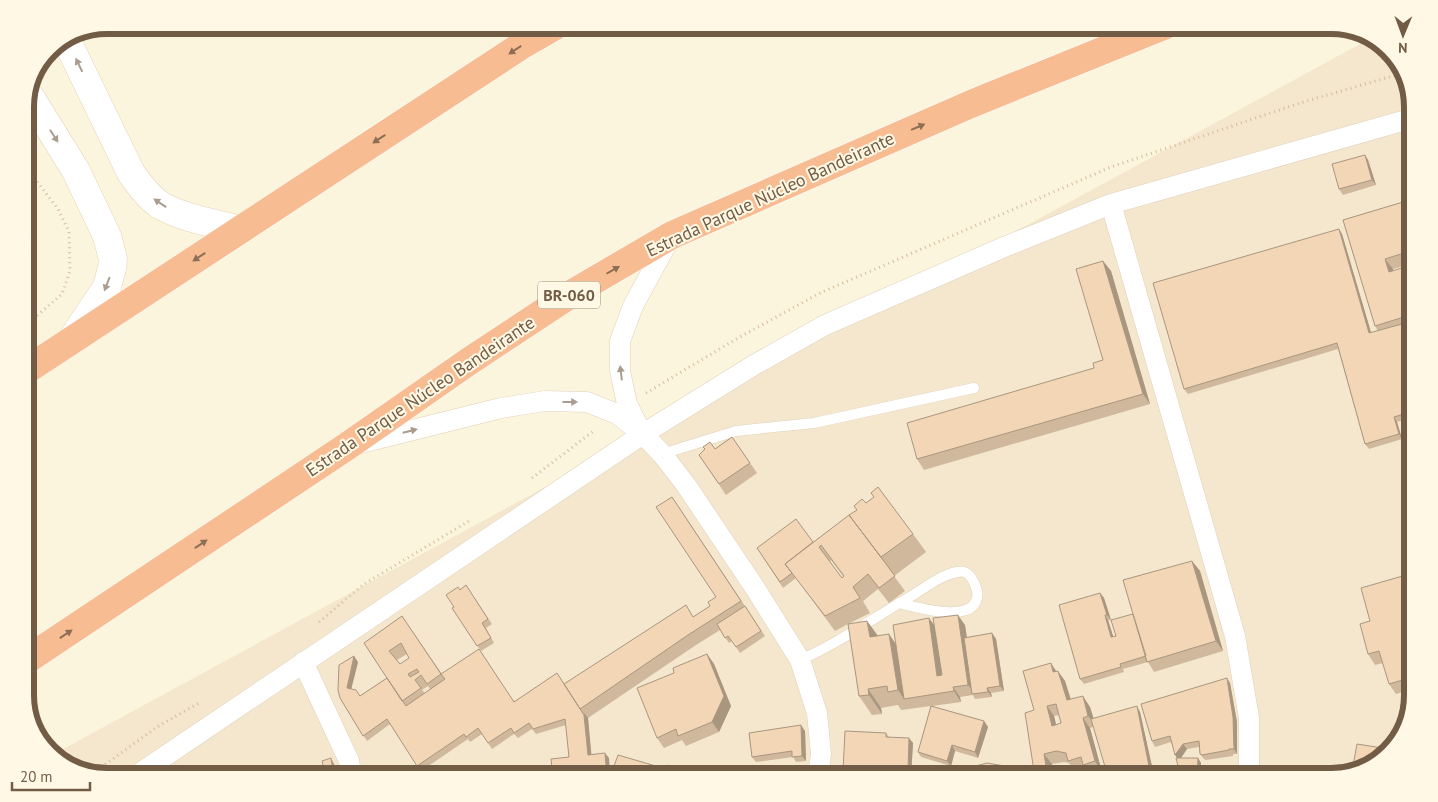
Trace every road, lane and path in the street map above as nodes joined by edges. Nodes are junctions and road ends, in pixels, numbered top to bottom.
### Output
1 (541, 34) edge
2 (1144, 34) edge
3 (68, 45) edge
4 (34, 102) edge
5 (1404, 121) edge
6 (34, 178) edge
7 (1111, 204) junction
8 (239, 230) junction
9 (672, 235) junction
10 (34, 318) edge
11 (72, 339) junction
12 (34, 364) edge
13 (974, 388) dead end
14 (643, 434) junction
15 (346, 447) junction
16 (662, 454) junction
17 (899, 603) junction
18 (34, 655) edge
19 (800, 660) junction
20 (303, 662) junction
21 (147, 768) edge
22 (350, 768) edge
23 (819, 768) edge
24 (1249, 768) edge

1 -> 8 highway
9 -> 2 highway, Estrada Parque Núcleo Bandeirante / BR-060
8 -> 3 main road
4 -> 11 main road
5 - 7 street
6 - 10 path
7 - 14 street
7 - 24 street
8 -> 11 highway
14 -> 9 street
15 -> 9 highway, Estrada Parque Núcleo Bandeirante / BR-060
11 - 12 highway
13 - 16 lane
15 -> 14 street
14 - 16 street
14 - 20 street
18 -> 15 highway, Estrada Parque Núcleo Bandeirante / BR-060
16 - 19 street
17 - 17 lane
17 - 19 lane
19 - 23 street
20 - 21 street
20 - 22 street

